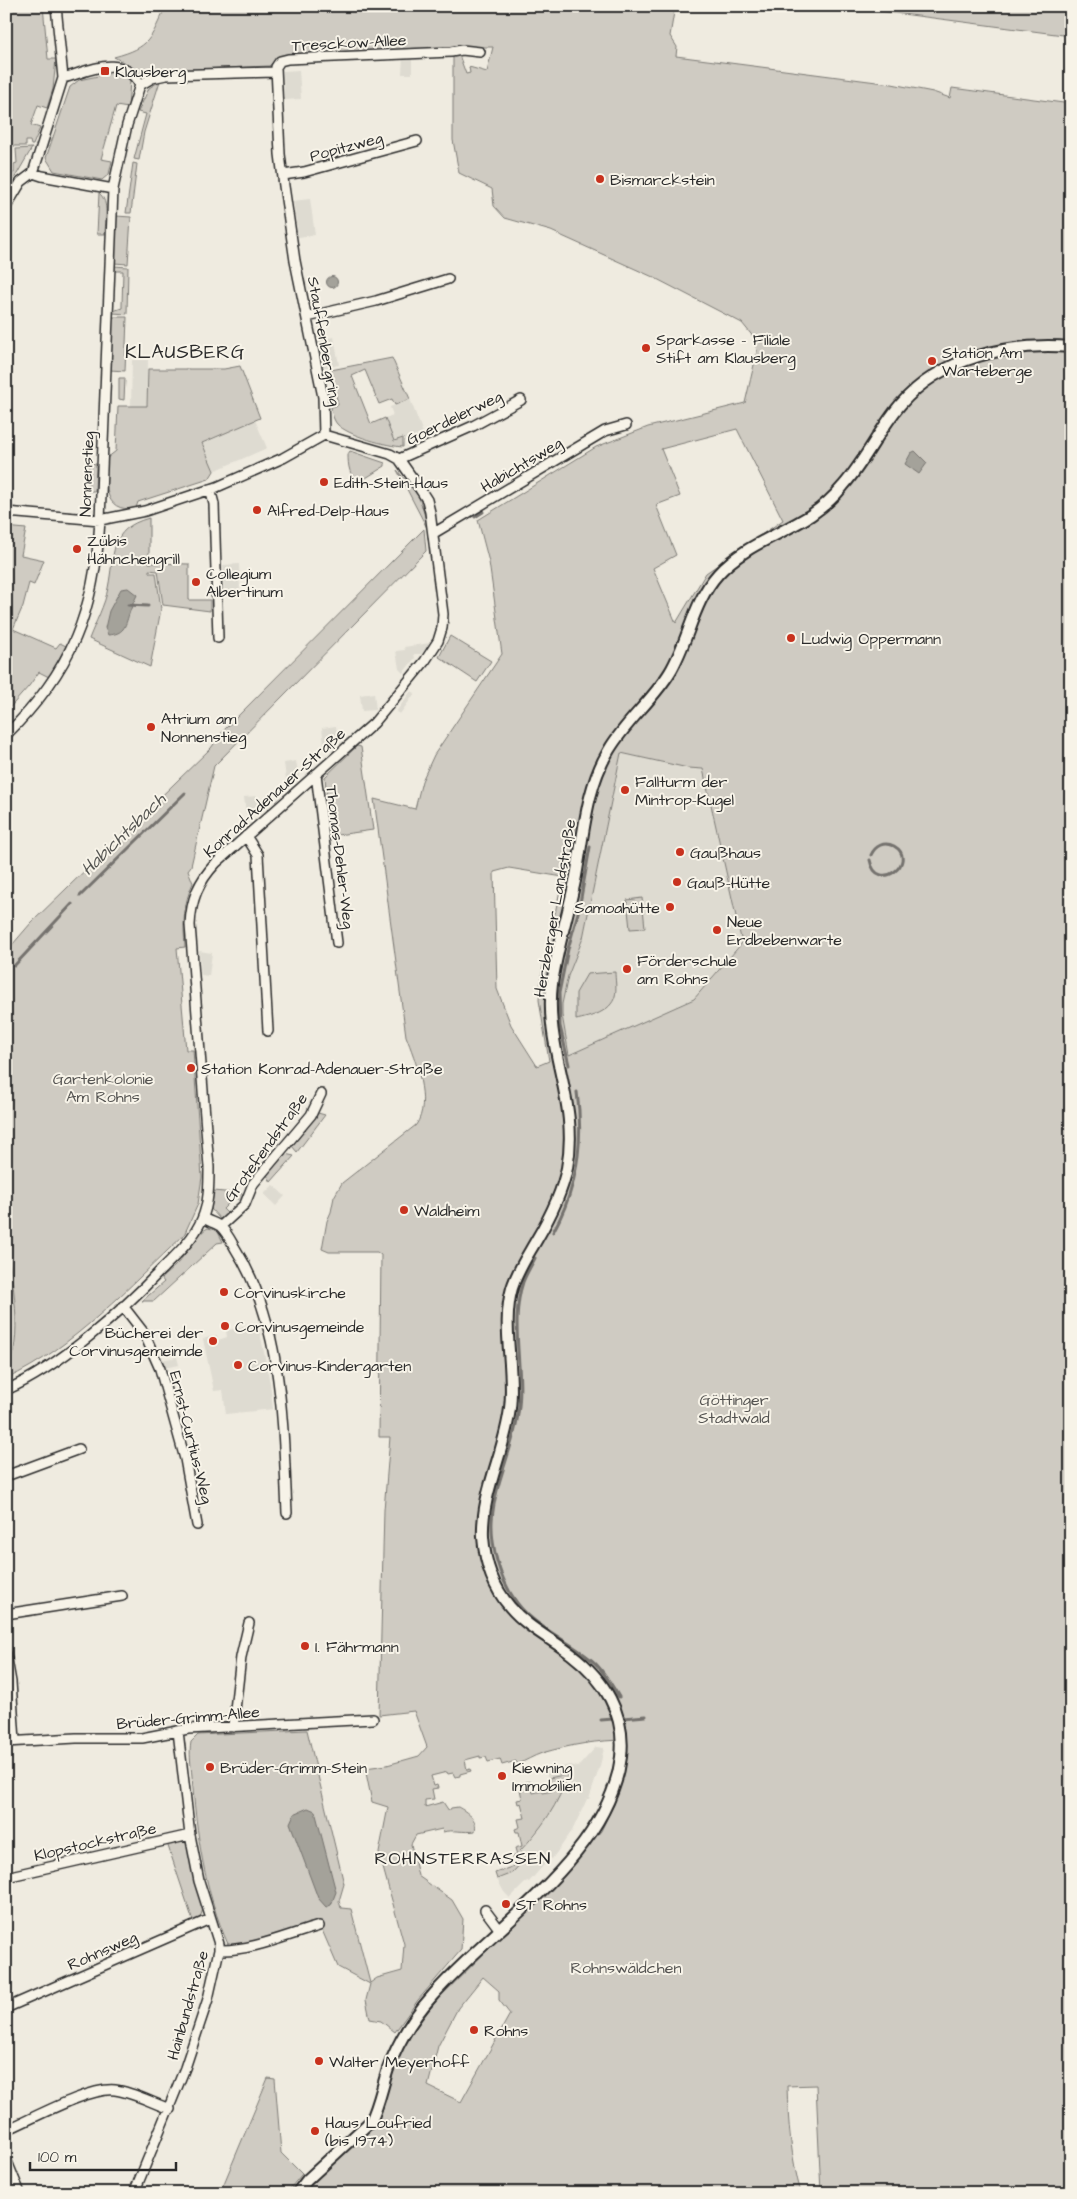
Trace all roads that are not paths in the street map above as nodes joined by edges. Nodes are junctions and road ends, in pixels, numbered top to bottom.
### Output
1 (56, 6) edge
2 (480, 52) dead end
3 (275, 72) junction
4 (63, 78) junction
5 (140, 85) junction
6 (417, 142) dead end
7 (33, 172) junction
8 (282, 175) junction
9 (113, 189) junction
10 (6, 207) edge
11 (448, 279) dead end
12 (307, 317) junction
13 (1071, 347) edge
14 (521, 400) dead end
15 (626, 425) dead end
16 (324, 436) junction
17 (399, 459) junction
18 (210, 489) junction
19 (6, 512) edge
20 (100, 520) junction
21 (434, 533) junction
22 (218, 638) dead end
23 (6, 735) edge
24 (316, 774) junction
25 (246, 836) junction
26 (337, 943) dead end
27 (268, 1031) dead end
28 (321, 1094) dead end
29 (203, 1218) junction
30 (221, 1226) junction
31 (123, 1306) junction
32 (6, 1390) edge
33 (79, 1449) dead end
34 (6, 1476) edge
35 (287, 1513) dead end
36 (197, 1525) dead end
37 (122, 1596) dead end
38 (6, 1614) edge
39 (249, 1623) dead end
40 (6, 1654) edge
41 (373, 1719) dead end
42 (233, 1727) junction
43 (178, 1731) junction
44 (11, 1741) edge
45 (190, 1835) junction
46 (6, 1877) edge
47 (485, 1910) dead end
48 (210, 1919) junction
49 (319, 1926) dead end
50 (500, 1930) junction
51 (219, 1950) junction
52 (6, 2008) edge
53 (170, 2110) junction
54 (6, 2130) edge
55 (6, 2159) edge
56 (20, 2193) edge
57 (134, 2193) edge
58 (297, 2193) edge

1 - 4 street
2 - 3 street, Tresckow-Allee
3 - 5 street
3 - 8 street, Stauffenbergring
4 - 5 street
4 - 7 street
5 - 9 street, Nonnenstieg
6 - 8 street, Popitzweg
7 - 9 street
7 - 10 street
8 - 12 street, Stauffenbergring
9 - 20 street, Nonnenstieg
11 - 12 street
12 - 16 street, Stauffenbergring
13 - 50 street, Herzberger Landstraße
14 - 17 street, Goerdelerweg
15 - 21 street, Habichtsweg
16 - 17 street, Goerdelerweg
16 - 18 street
17 - 21 street, Goerdelerweg
18 - 20 street
18 - 22 street
19 - 20 street
20 - 23 street, Nonnenstieg
21 - 24 street, Konrad-Adenauer-Straße
24 - 25 street, Konrad-Adenauer-Straße
24 - 26 street, Thomas-Dehler-Weg
25 - 27 street
25 - 29 street, Konrad-Adenauer-Straße
28 - 30 street, Grotefendstraße
29 - 30 street
29 - 31 street
30 - 35 street
31 - 32 street
31 - 36 street, Ernst-Curtius-Weg
33 - 34 street
37 - 38 street
39 - 42 street
40 - 44 street
41 - 42 street, Brüder-Grimm-Allee
42 - 43 street, Brüder-Grimm-Allee
43 - 44 street, Brüder-Grimm-Allee
43 - 45 street, Hainbundstraße
45 - 46 street, Klopstockstraße
45 - 48 street, Hainbundstraße
47 - 50 street
48 - 51 street, Hainbundstraße
48 - 52 street, Rohnsweg
49 - 51 street
50 - 58 street, Herzberger Landstraße
51 - 53 street, Hainbundstraße
53 - 54 street
53 - 57 street, Hainbundstraße
55 - 56 street

